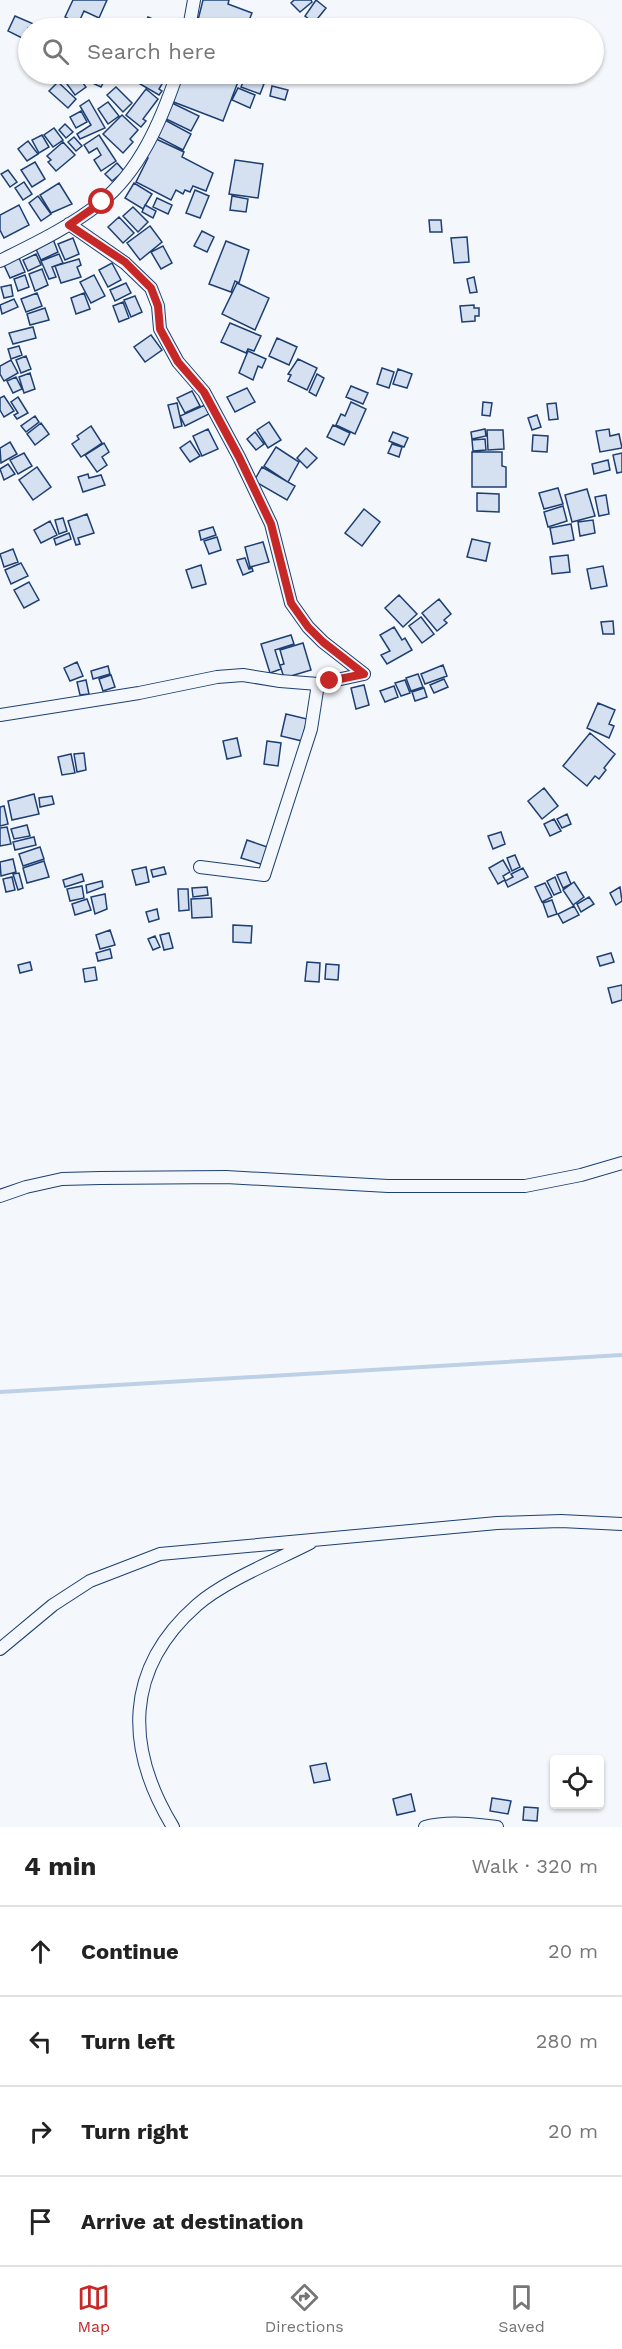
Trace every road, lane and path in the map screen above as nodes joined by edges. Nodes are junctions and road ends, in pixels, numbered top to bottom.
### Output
1 (194, 0) edge
2 (191, 18) edge
3 (174, 84) edge
4 (69, 225) junction
5 (0, 261) edge
6 (318, 684) junction
7 (0, 715) edge
8 (200, 867) dead end
9 (622, 1163) edge
10 (0, 1196) edge
11 (622, 1524) edge
12 (314, 1541) junction
13 (0, 1649) edge
14 (173, 1827) edge
15 (425, 1827) edge
16 (497, 1827) edge

1 - 2 street
3 - 4 street
4 - 5 street
4 - 6 street
6 - 7 street
6 - 8 street
9 - 10 street
11 - 12 street
12 - 13 street
12 - 14 street
15 - 16 street

